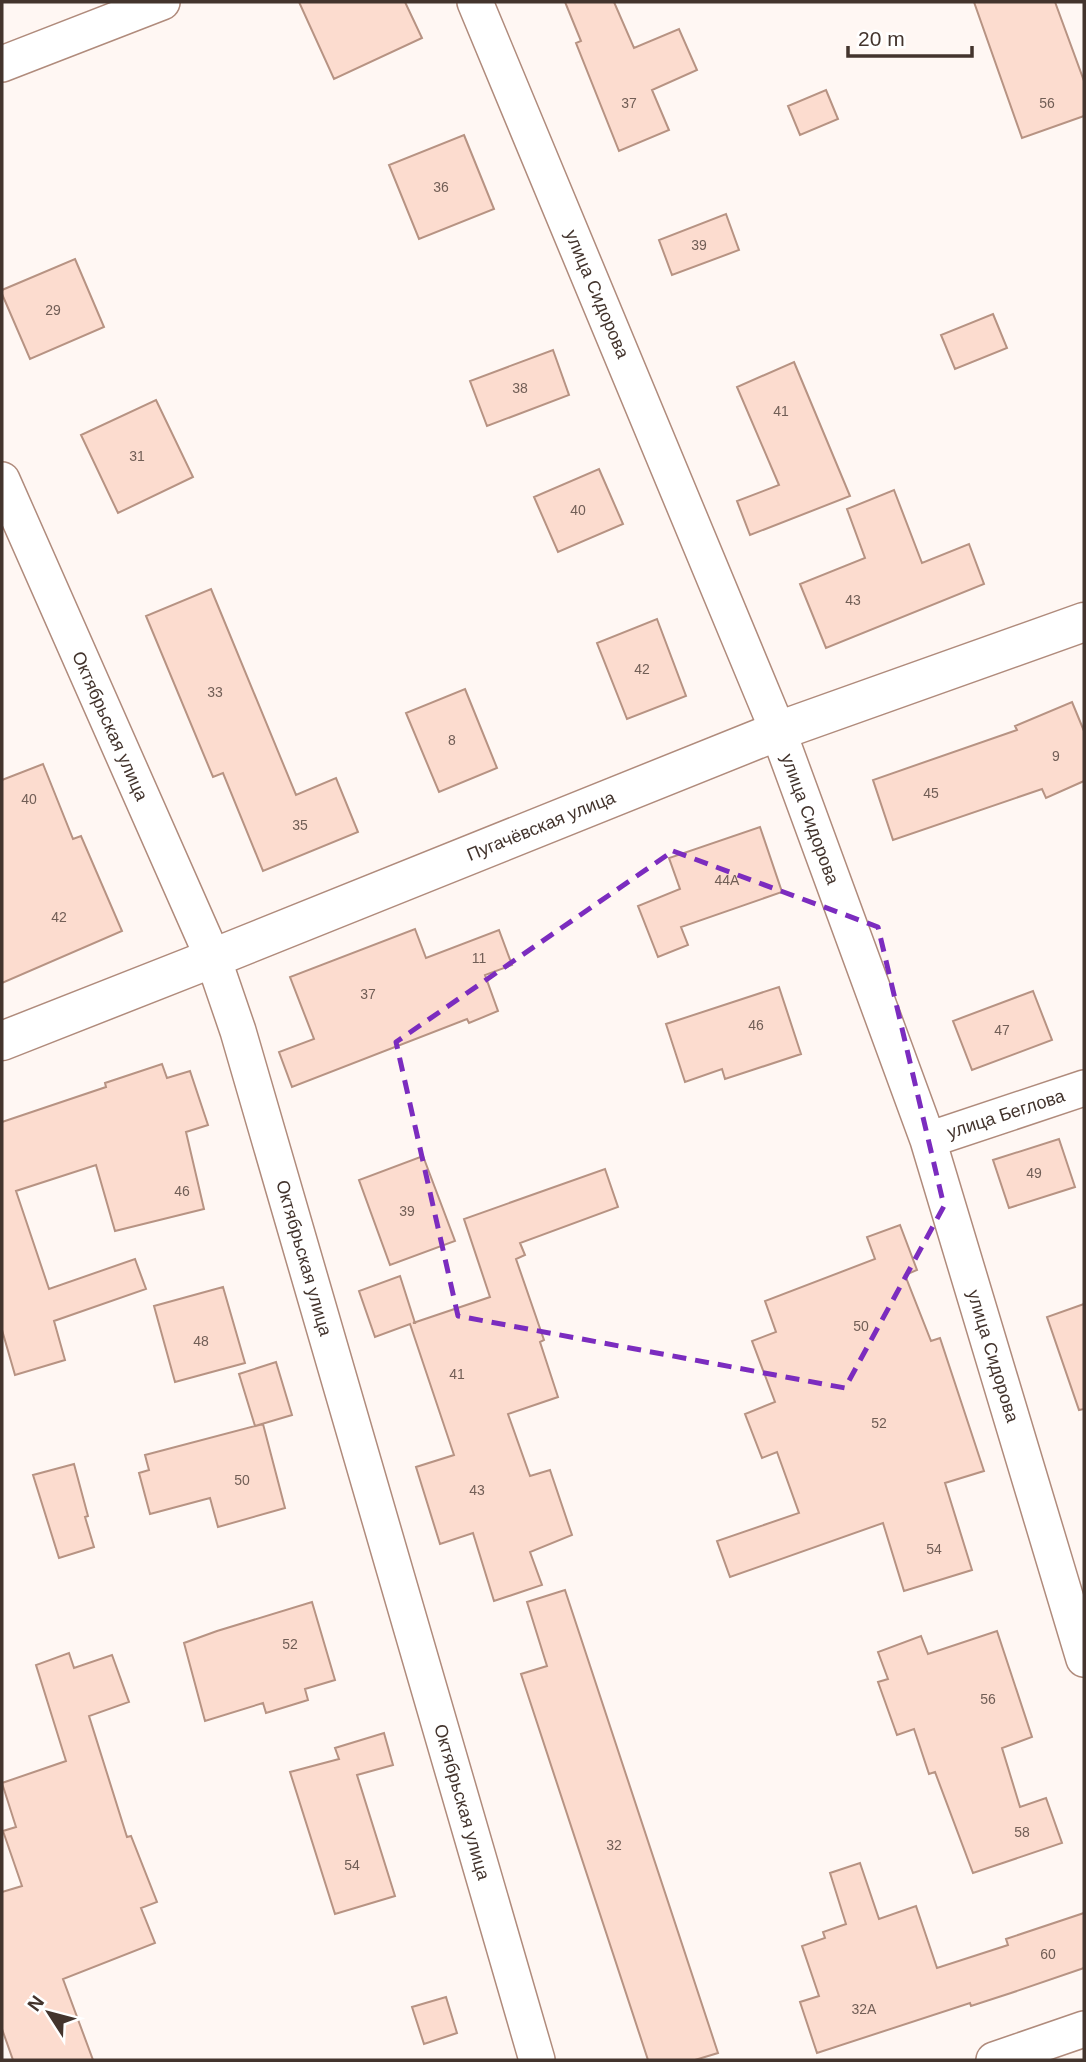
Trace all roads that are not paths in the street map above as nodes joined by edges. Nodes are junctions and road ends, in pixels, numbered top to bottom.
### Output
1 (162, 2) edge
2 (475, 2) edge
3 (2, 64) edge
4 (2, 480) edge
5 (1084, 622) edge
6 (778, 731) junction
7 (213, 958) junction
8 (2, 1041) edge
9 (1084, 1088) edge
10 (928, 1140) junction
11 (1084, 1659) edge
12 (1084, 2029) edge
13 (537, 2060) edge
14 (994, 2060) edge

1 - 3 street
2 - 6 street, улица Сидорова
4 - 7 street, Октябрьская улица
5 - 6 street, Пугачёвская улица
6 - 7 street, Пугачёвская улица
6 - 10 street, улица Сидорова
7 - 8 street, Пугачёвская улица
7 - 13 street, Октябрьская улица
9 - 10 street, улица Беглова
10 - 11 street, улица Сидорова
12 - 14 street

